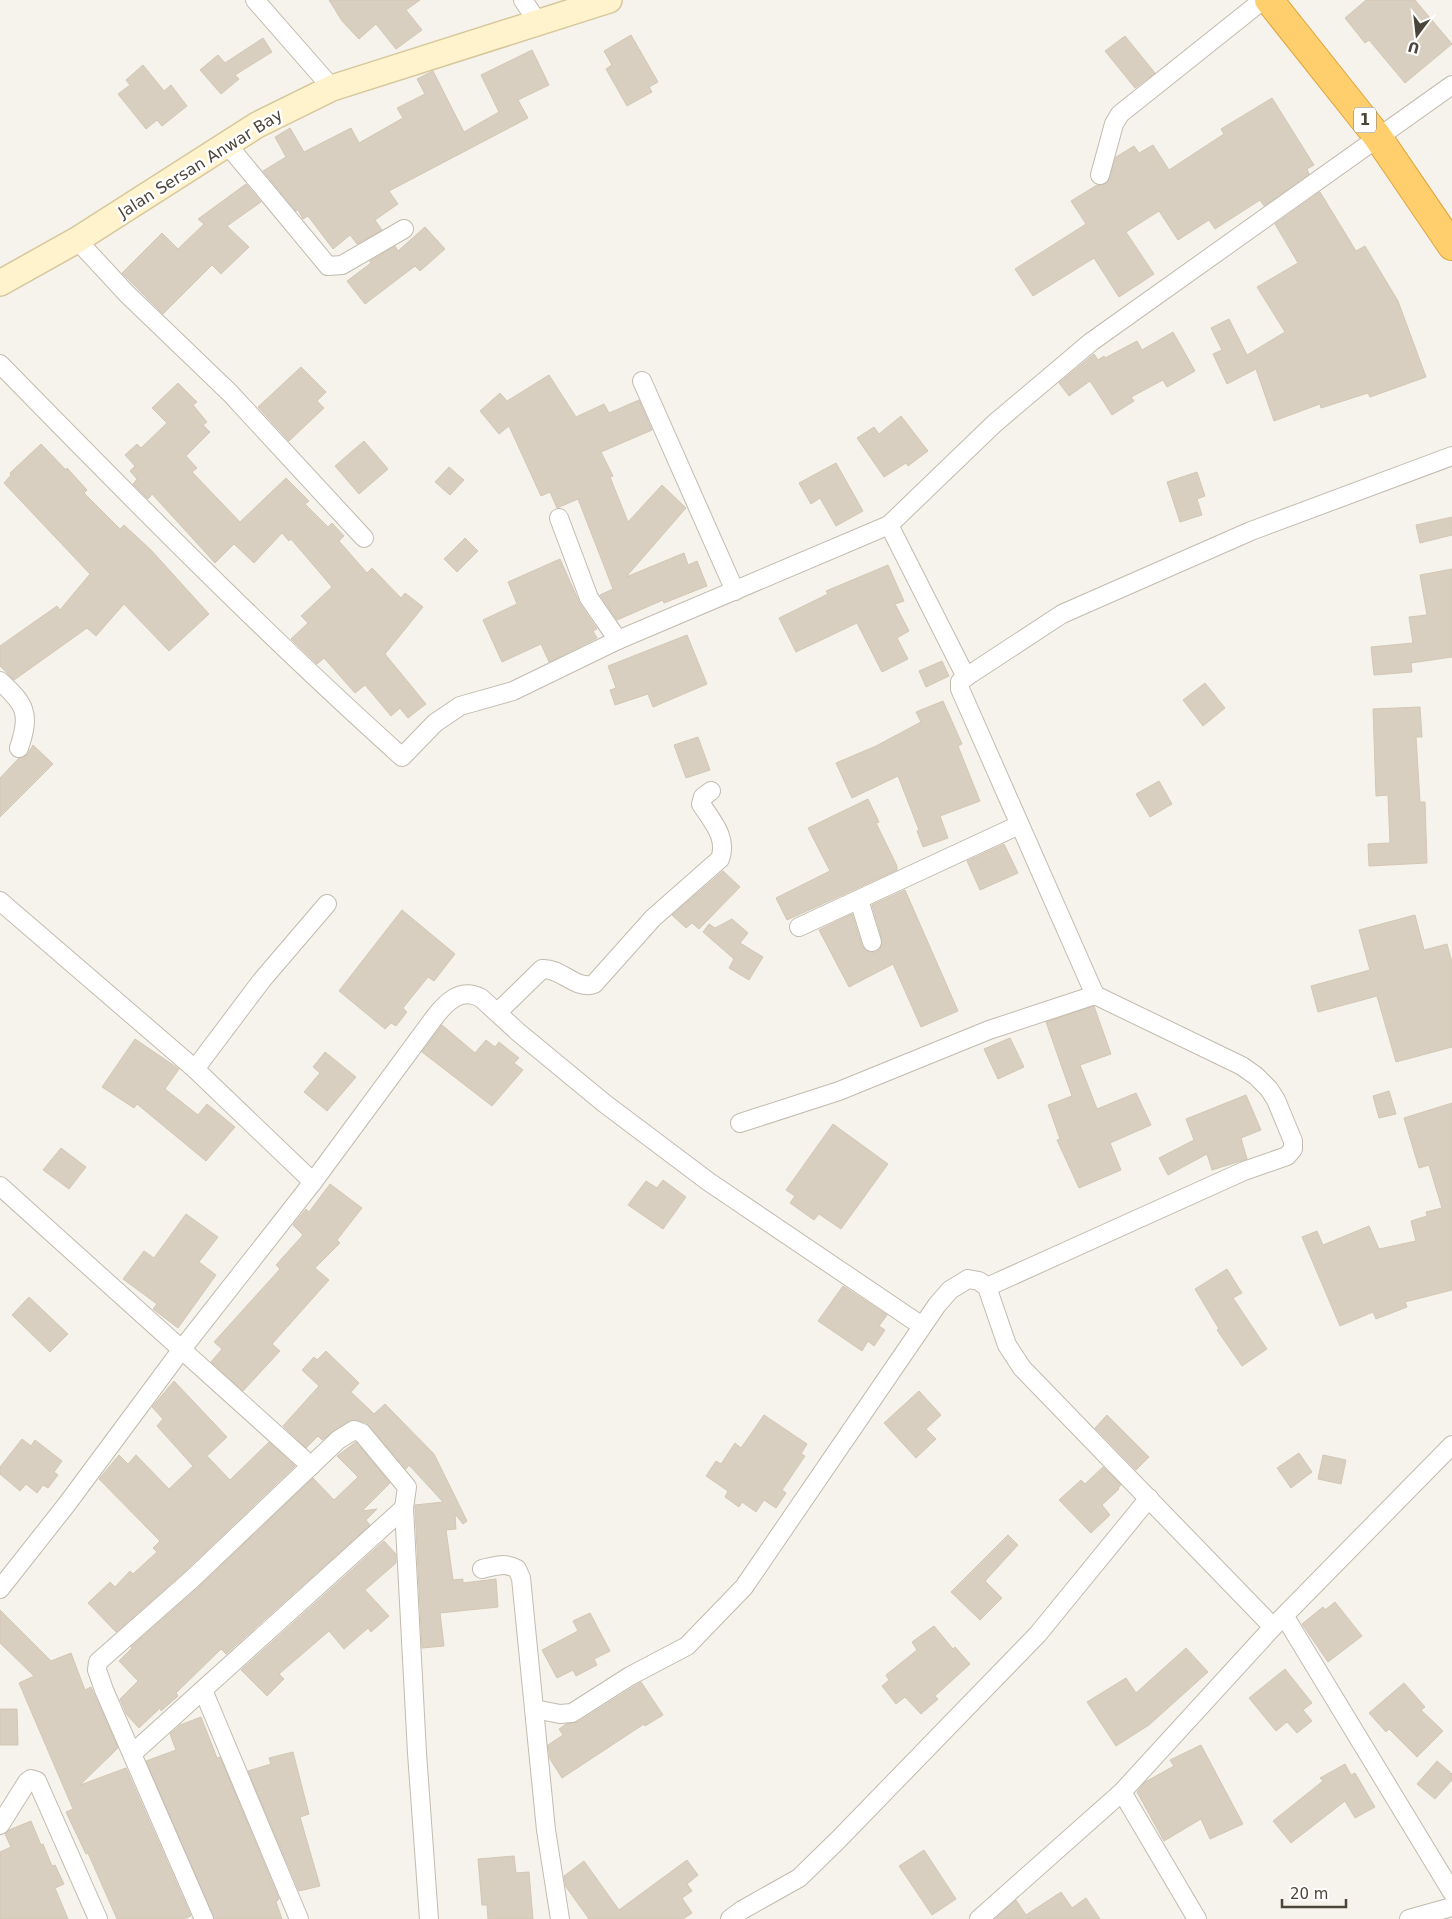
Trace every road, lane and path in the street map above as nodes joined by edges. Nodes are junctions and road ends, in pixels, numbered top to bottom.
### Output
1 (255, 0) edge
2 (523, 0) edge
3 (609, 0) edge
4 (1263, 0) edge
5 (1270, 0) edge
6 (539, 24) junction
7 (1452, 85) edge
8 (332, 88) junction
9 (1377, 136) junction
10 (226, 143) junction
11 (1100, 174) dead end
12 (404, 229) dead end
13 (77, 240) junction
14 (1452, 246) edge
15 (0, 283) edge
16 (0, 364) edge
17 (642, 381) dead end
18 (1452, 456) edge
19 (559, 518) dead end
20 (889, 525) junction
21 (364, 538) dead end
22 (735, 591) junction
23 (618, 640) junction
24 (966, 676) junction
25 (0, 681) edge
26 (19, 748) dead end
27 (711, 791) dead end
28 (1019, 825) junction
29 (859, 900) junction
30 (0, 901) edge
31 (327, 904) dead end
32 (799, 927) dead end
33 (872, 942) dead end
34 (1095, 995) junction
35 (498, 1012) junction
36 (195, 1069) junction
37 (740, 1123) dead end
38 (313, 1182) junction
39 (0, 1186) edge
40 (987, 1287) junction
41 (922, 1326) junction
42 (182, 1349) junction
43 (1452, 1444) edge
44 (311, 1466) junction
45 (1150, 1498) junction
46 (404, 1508) junction
47 (482, 1569) dead end
48 (0, 1588) edge
49 (1279, 1622) junction
50 (203, 1690) junction
51 (534, 1709) junction
52 (133, 1753) junction
53 (1122, 1792) junction
54 (0, 1825) edge
55 (1452, 1892) edge
56 (1452, 1907) edge
57 (989, 1916) edge
58 (98, 1919) edge
59 (204, 1919) edge
60 (299, 1919) edge
61 (428, 1919) edge
62 (560, 1919) edge
63 (730, 1919) edge
64 (1197, 1919) edge
65 (1410, 1919) edge

1 - 8 street
2 - 6 street
3 - 6 main road, Jalan Sersan Anwar Bay
4 - 11 street
5 - 9 highway, 1
6 - 8 main road, Jalan Sersan Anwar Bay
7 - 9 street
8 - 10 main road, Jalan Sersan Anwar Bay
9 - 14 highway, 1
9 - 20 street
10 - 12 street
10 - 13 main road, Jalan Sersan Anwar Bay
13 - 15 main road, Jalan Sersan Anwar Bay
13 - 21 street
16 - 23 street
17 - 22 street
18 - 24 street
19 - 23 street
20 - 22 street
20 - 24 street
22 - 23 street
24 - 28 street
25 - 26 street
27 - 35 street
28 - 29 street
28 - 34 street
29 - 32 street
29 - 33 street
30 - 36 street
31 - 36 street
34 - 37 street
34 - 40 street
35 - 38 street
35 - 41 street
36 - 38 street
38 - 42 street
39 - 42 street
40 - 41 street
40 - 45 street
41 - 51 street
42 - 44 street
42 - 48 street
43 - 49 street
44 - 46 street
44 - 52 street
45 - 49 street
45 - 63 street
46 - 50 street
46 - 61 street
47 - 51 street
49 - 53 street
49 - 55 street
50 - 52 street
50 - 60 street
51 - 62 street
52 - 59 street
53 - 57 street
53 - 64 street
54 - 58 street
56 - 65 street

